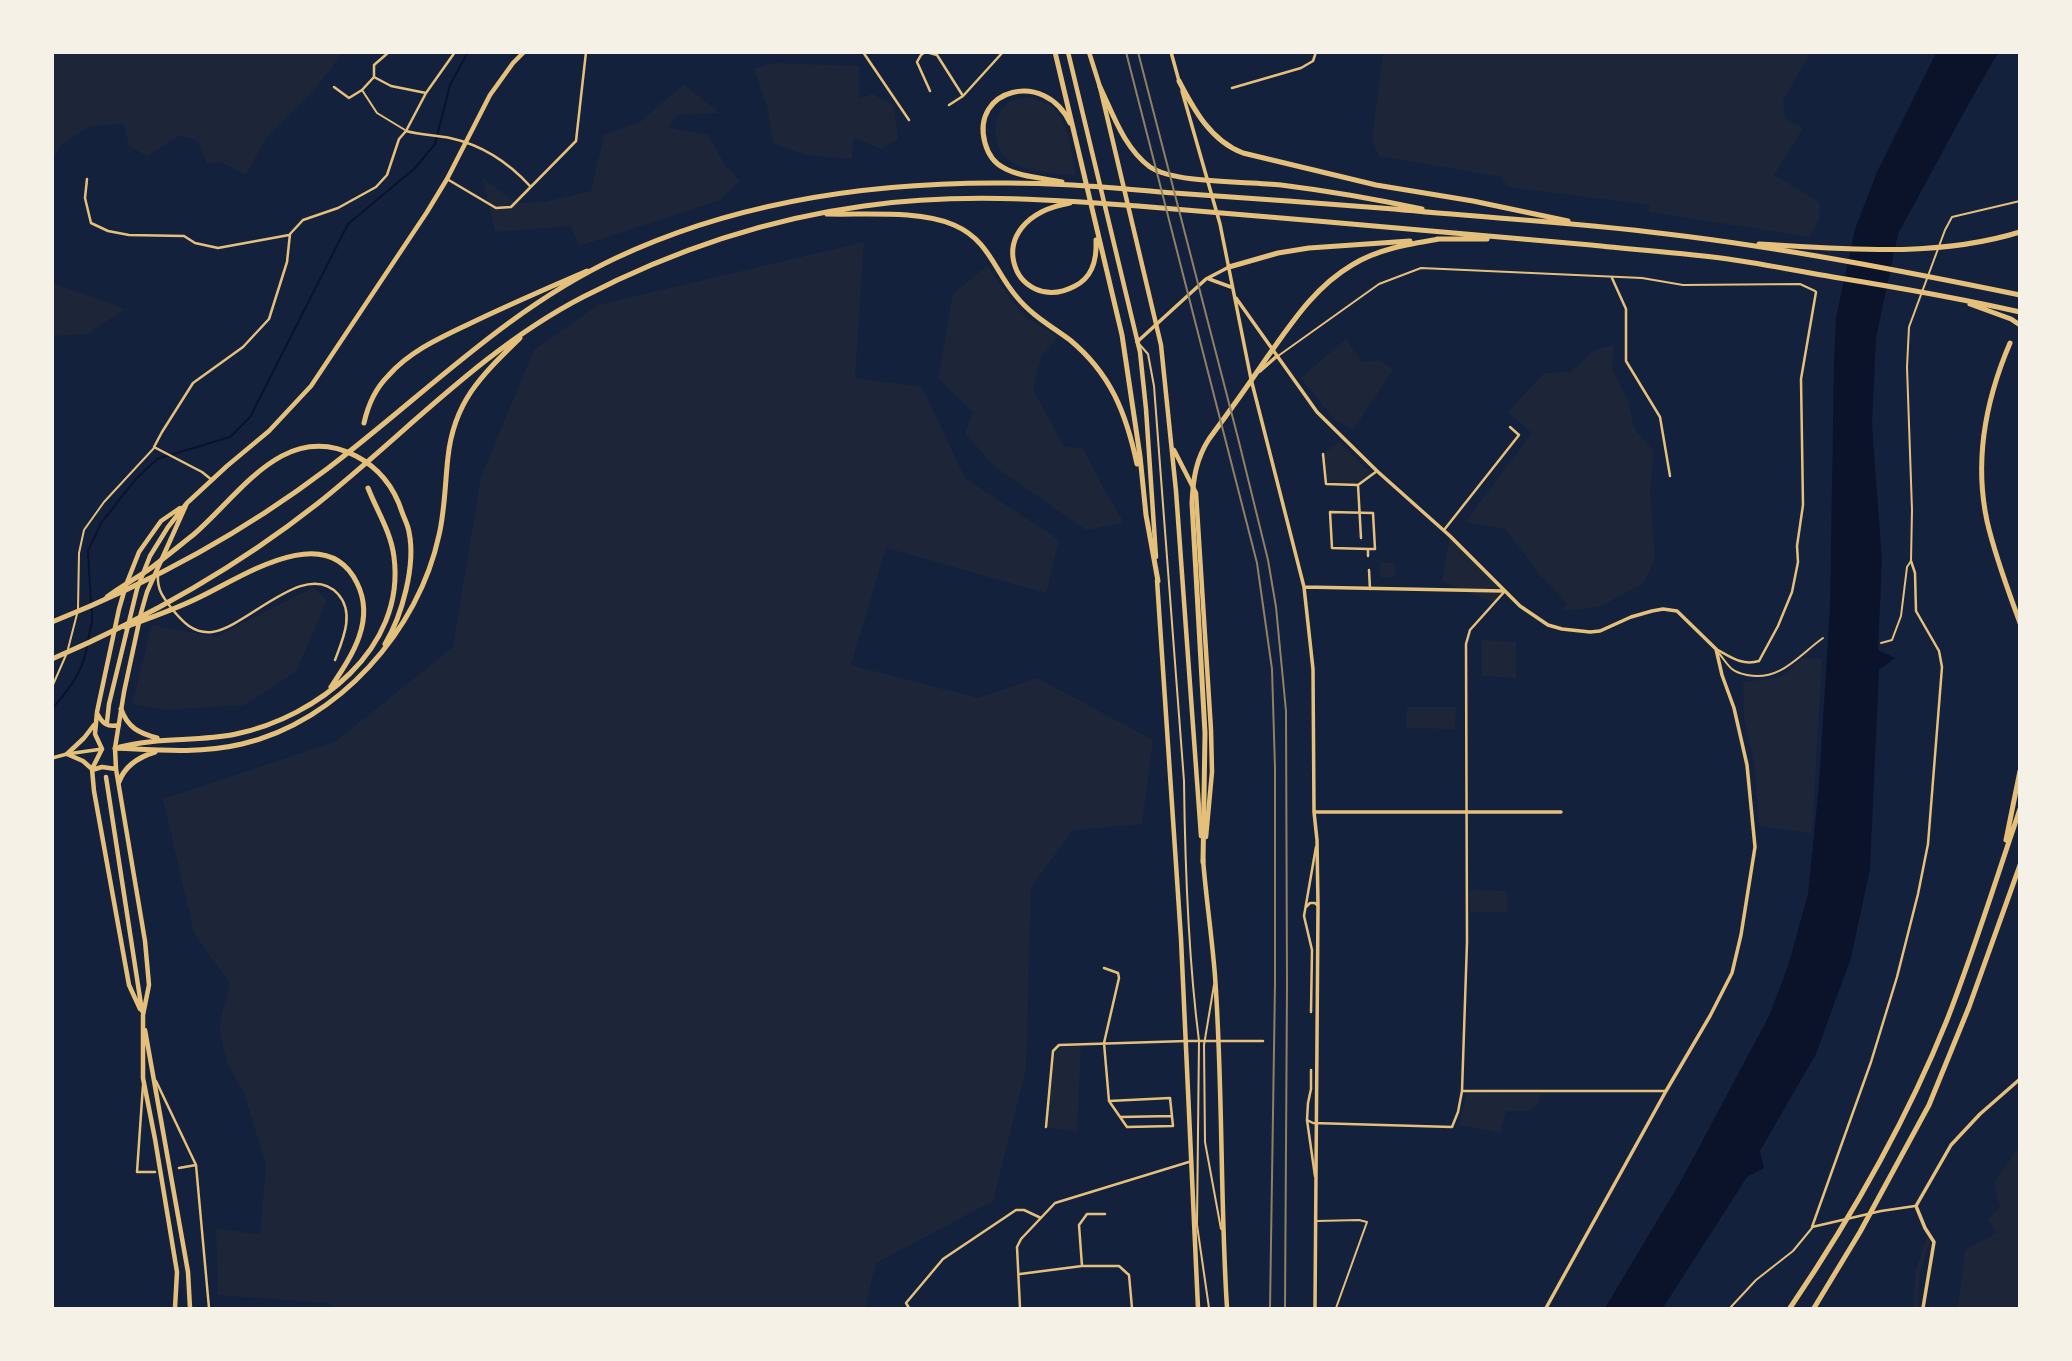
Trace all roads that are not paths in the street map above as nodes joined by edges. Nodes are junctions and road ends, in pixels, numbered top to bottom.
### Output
1 (388, 52) edge
2 (455, 52) edge
3 (524, 52) edge
4 (586, 52) edge
5 (863, 52) edge
6 (1003, 52) edge
7 (1055, 52) edge
8 (1068, 52) edge
9 (1089, 52) edge
10 (1171, 52) edge
11 (1316, 52) edge
12 (923, 53) edge
13 (374, 77) junction
14 (1179, 81) junction
15 (334, 87) dead end
16 (1100, 87) junction
17 (1232, 88) dead end
18 (362, 90) junction
19 (930, 91) dead end
20 (426, 93) junction
21 (963, 96) junction
22 (949, 105) dead end
23 (909, 120) dead end
24 (406, 131) junction
25 (1075, 134) junction
26 (466, 143) junction
27 (87, 179) dead end
28 (447, 179) junction
29 (1079, 186) junction
30 (531, 187) junction
31 (2020, 201) edge
32 (1083, 202) junction
33 (814, 214) junction
34 (1442, 214) junction
35 (1095, 225) junction
36 (1591, 226) junction
37 (2020, 232) edge
38 (290, 234) junction
39 (1518, 238) junction
40 (1439, 239) junction
41 (1732, 242) junction
42 (612, 260) junction
43 (1229, 267) junction
44 (1612, 278) junction
45 (1206, 279) junction
46 (1232, 288) junction
47 (1816, 292) joint
48 (2020, 295) edge
49 (1950, 297) junction
50 (1236, 298) junction
51 (2020, 313) edge
52 (1155, 325) junction
53 (2020, 325) edge
54 (526, 332) junction
55 (1137, 342) junction
56 (2010, 343) dead end
57 (1277, 356) junction
58 (1251, 379) junction
59 (364, 423) dead end
60 (1510, 427) dead end
61 (1172, 446) junction
62 (154, 447) junction
63 (1323, 454) dead end
64 (1377, 471) junction
65 (1670, 476) dead end
66 (212, 480) junction
67 (1358, 485) junction
68 (1143, 486) junction
69 (368, 488) dead end
70 (187, 503) junction
71 (1360, 513) junction
72 (1444, 530) junction
73 (1361, 538) dead end
74 (1368, 549) junction
75 (1368, 556) dead end
76 (1911, 561) junction
77 (159, 565) junction
78 (1369, 570) dead end
79 (1157, 581) junction
80 (1304, 587) junction
81 (1370, 589) junction
82 (1505, 591) junction
83 (101, 603) junction
84 (52, 622) edge
85 (2020, 623) edge
86 (103, 636) junction
87 (1823, 638) dead end
88 (1881, 643) dead end
89 (1716, 649) junction
90 (375, 658) junction
91 (52, 659) edge
92 (335, 660) dead end
93 (52, 687) edge
94 (328, 691) junction
95 (121, 709) junction
96 (97, 712) junction
97 (107, 722) dead end
98 (95, 724) junction
99 (119, 725) junction
100 (163, 740) junction
101 (102, 748) junction
102 (115, 748) junction
103 (166, 750) junction
104 (67, 754) junction
105 (52, 758) edge
106 (92, 769) junction
107 (116, 769) junction
108 (2020, 771) edge
109 (106, 777) dead end
110 (119, 782) junction
111 (2020, 809) edge
112 (1314, 812) junction
113 (1466, 812) junction
114 (1561, 812) dead end
115 (1317, 840) junction
116 (2002, 861) junction
117 (1203, 862) junction
118 (2020, 865) edge
119 (1318, 906) junction
120 (1306, 907) junction
121 (1104, 968) dead end
122 (1215, 977) junction
123 (1311, 1012) dead end
124 (142, 1015) junction
125 (1186, 1041) junction
126 (1199, 1041) junction
127 (1204, 1041) junction
128 (1218, 1041) junction
129 (1263, 1041) dead end
130 (1104, 1043) junction
131 (1311, 1070) dead end
132 (153, 1075) junction
133 (143, 1078) junction
134 (2020, 1079) edge
135 (1462, 1091) junction
136 (1665, 1091) junction
137 (1109, 1101) junction
138 (1172, 1116) junction
139 (1120, 1117) junction
140 (1307, 1120) junction
141 (1317, 1123) junction
142 (1046, 1127) dead end
143 (1192, 1161) junction
144 (195, 1165) junction
145 (179, 1168) dead end
146 (155, 1172) dead end
147 (1316, 1187) junction
148 (1194, 1199) junction
149 (1916, 1206) junction
150 (1105, 1214) dead end
151 (1041, 1218) junction
152 (1316, 1221) junction
153 (1197, 1224) junction
154 (1812, 1227) junction
155 (1222, 1233) junction
156 (1082, 1266) junction
157 (1018, 1274) junction
158 (175, 1308) edge
159 (190, 1308) edge
160 (209, 1308) edge
161 (909, 1308) edge
162 (1020, 1308) edge
163 (1132, 1308) edge
164 (1198, 1308) edge
165 (1209, 1308) edge
166 (1227, 1308) edge
167 (1315, 1308) edge
168 (1336, 1308) edge
169 (1546, 1308) edge
170 (1730, 1308) edge
171 (1790, 1308) edge
172 (1814, 1308) edge
173 (1923, 1308) edge

1 - 13 street
2 - 20 street
3 - 26 main road
4 - 30 street
5 - 23 street
6 - 21 street
7 - 25 highway
8 - 55 main road
9 - 16 main road
10 - 14 street
11 - 17 street
12 - 19 street
12 - 21 street
13 - 18 street
13 - 20 street
14 - 36 highway
14 - 43 street
15 - 18 street
16 - 34 highway
16 - 52 main road
18 - 24 lane
20 - 24 street
21 - 22 street
24 - 26 street
24 - 38 street
25 - 29 highway
25 - 35 highway
26 - 28 main road
26 - 30 street
27 - 38 street
28 - 30 street
28 - 66 main road
29 - 34 highway
29 - 42 highway
31 - 76 lane
32 - 33 highway
32 - 35 highway
32 - 39 highway
33 - 54 highway
33 - 68 highway
34 - 36 highway
35 - 68 highway
36 - 41 highway
37 - 41 highway
38 - 62 street
39 - 40 highway
39 - 49 highway
40 - 43 highway
40 - 117 highway
41 - 48 highway
42 - 59 highway
42 - 83 highway
43 - 45 street
43 - 46 street
44 - 47 lane
44 - 57 lane
44 - 65 street
45 - 46 street
45 - 52 street
46 - 50 street
47 - 89 street
49 - 51 highway
49 - 53 highway
50 - 57 street
50 - 58 street
52 - 55 street
52 - 61 main road
54 - 86 highway
54 - 90 highway
55 - 79 main road
55 - 126 lane
56 - 85 highway
57 - 58 street
57 - 64 street
58 - 80 street
60 - 72 street
61 - 117 main road
61 - 117 main road
62 - 66 street
62 - 93 lane
63 - 67 street
64 - 67 street
64 - 72 street
66 - 70 main road
67 - 71 street
68 - 79 highway
69 - 94 highway
70 - 77 main road
70 - 96 main road
70 - 97 main road
71 - 73 street
71 - 74 street
71 - 74 street
72 - 82 street
74 - 75 street
76 - 88 lane
76 - 154 street
77 - 92 street
77 - 95 main road
78 - 81 street
79 - 125 main road
80 - 81 street
80 - 112 street
81 - 82 street
82 - 89 street
82 - 113 street
83 - 84 highway
83 - 90 highway
86 - 91 highway
86 - 94 highway
87 - 89 lane
89 - 136 street
90 - 103 highway
94 - 100 highway
95 - 99 main road
95 - 100 highway
96 - 98 main road
96 - 99 main road
98 - 101 main road
98 - 104 main road
99 - 102 main road
100 - 102 highway
101 - 102 main road
101 - 104 street
101 - 106 main road
102 - 103 highway
102 - 107 main road
103 - 110 highway
104 - 105 street
104 - 106 main road
106 - 107 main road
106 - 124 main road
107 - 110 main road
108 - 116 highway
109 - 124 main road
110 - 124 main road
111 - 116 highway
112 - 113 street
112 - 115 street
113 - 114 street
113 - 135 street
115 - 119 street
115 - 120 street
116 - 171 highway
117 - 122 main road
118 - 172 highway
119 - 120 street
119 - 141 street
120 - 123 street
121 - 130 street
122 - 127 lane
122 - 128 main road
124 - 132 main road
124 - 133 main road
125 - 126 street
125 - 130 street
125 - 143 main road
126 - 127 street
126 - 153 lane
127 - 128 street
127 - 155 lane
128 - 129 street
128 - 155 main road
130 - 137 street
130 - 142 street
131 - 140 street
132 - 144 street
132 - 159 main road
133 - 146 street
133 - 158 main road
134 - 149 street
135 - 136 street
135 - 141 street
136 - 169 street
137 - 138 street
137 - 139 street
138 - 139 street
138 - 139 street
140 - 141 street
140 - 147 street
141 - 147 street
143 - 148 main road
143 - 151 street
144 - 145 street
144 - 160 street
147 - 152 street
148 - 153 lane
148 - 164 main road
149 - 154 street
149 - 173 street
150 - 156 street
151 - 157 street
151 - 161 street
152 - 167 street
152 - 168 lane
153 - 165 lane
154 - 170 lane
155 - 166 main road
156 - 157 street
156 - 163 street
157 - 162 street

